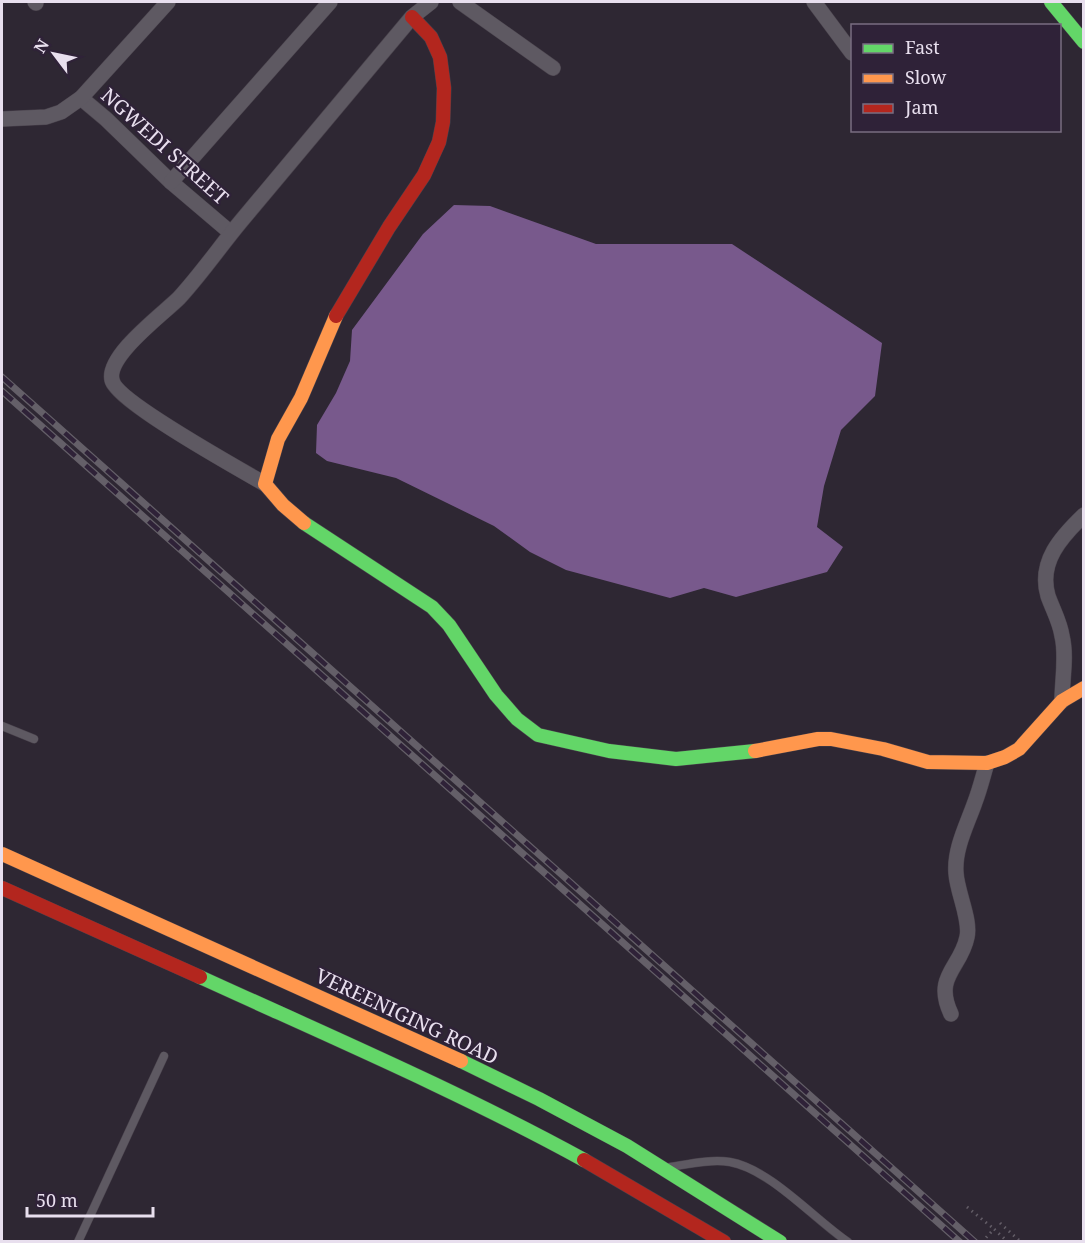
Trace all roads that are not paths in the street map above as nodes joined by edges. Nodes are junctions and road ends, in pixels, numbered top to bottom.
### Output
1 (168, 2) edge
2 (330, 2) edge
3 (431, 2) edge
4 (460, 2) edge
5 (814, 2) edge
6 (1051, 2) edge
7 (412, 17) junction
8 (1083, 42) edge
9 (851, 52) edge
10 (553, 68) dead end
11 (81, 98) junction
12 (3, 121) edge
13 (171, 182) junction
14 (231, 233) junction
15 (265, 484) junction
16 (1083, 515) edge
17 (1083, 688) edge
18 (1062, 701) junction
19 (2, 726) edge
20 (34, 739) dead end
21 (987, 762) junction
22 (2, 854) edge
23 (2, 888) edge
24 (951, 1014) dead end
25 (164, 1056) dead end
26 (662, 1168) junction
27 (78, 1242) edge
28 (724, 1242) edge
29 (780, 1242) edge
30 (848, 1242) edge

1 - 11 street
2 - 13 street
3 - 7 street
4 - 10 street
5 - 9 street
6 - 8 main road
7 - 14 street
7 - 15 main road
11 - 12 street, NGWEDI STREET
11 - 13 street, NGWEDI STREET
13 - 14 street, NGWEDI STREET
14 - 15 street
15 - 21 main road
16 - 18 street
17 - 18 main road
18 - 21 main road
19 - 20 lane
21 - 24 street
22 - 26 main road, VEREENIGING ROAD
23 - 28 main road
25 - 27 lane
26 - 29 main road, VEREENIGING ROAD
26 - 30 lane

